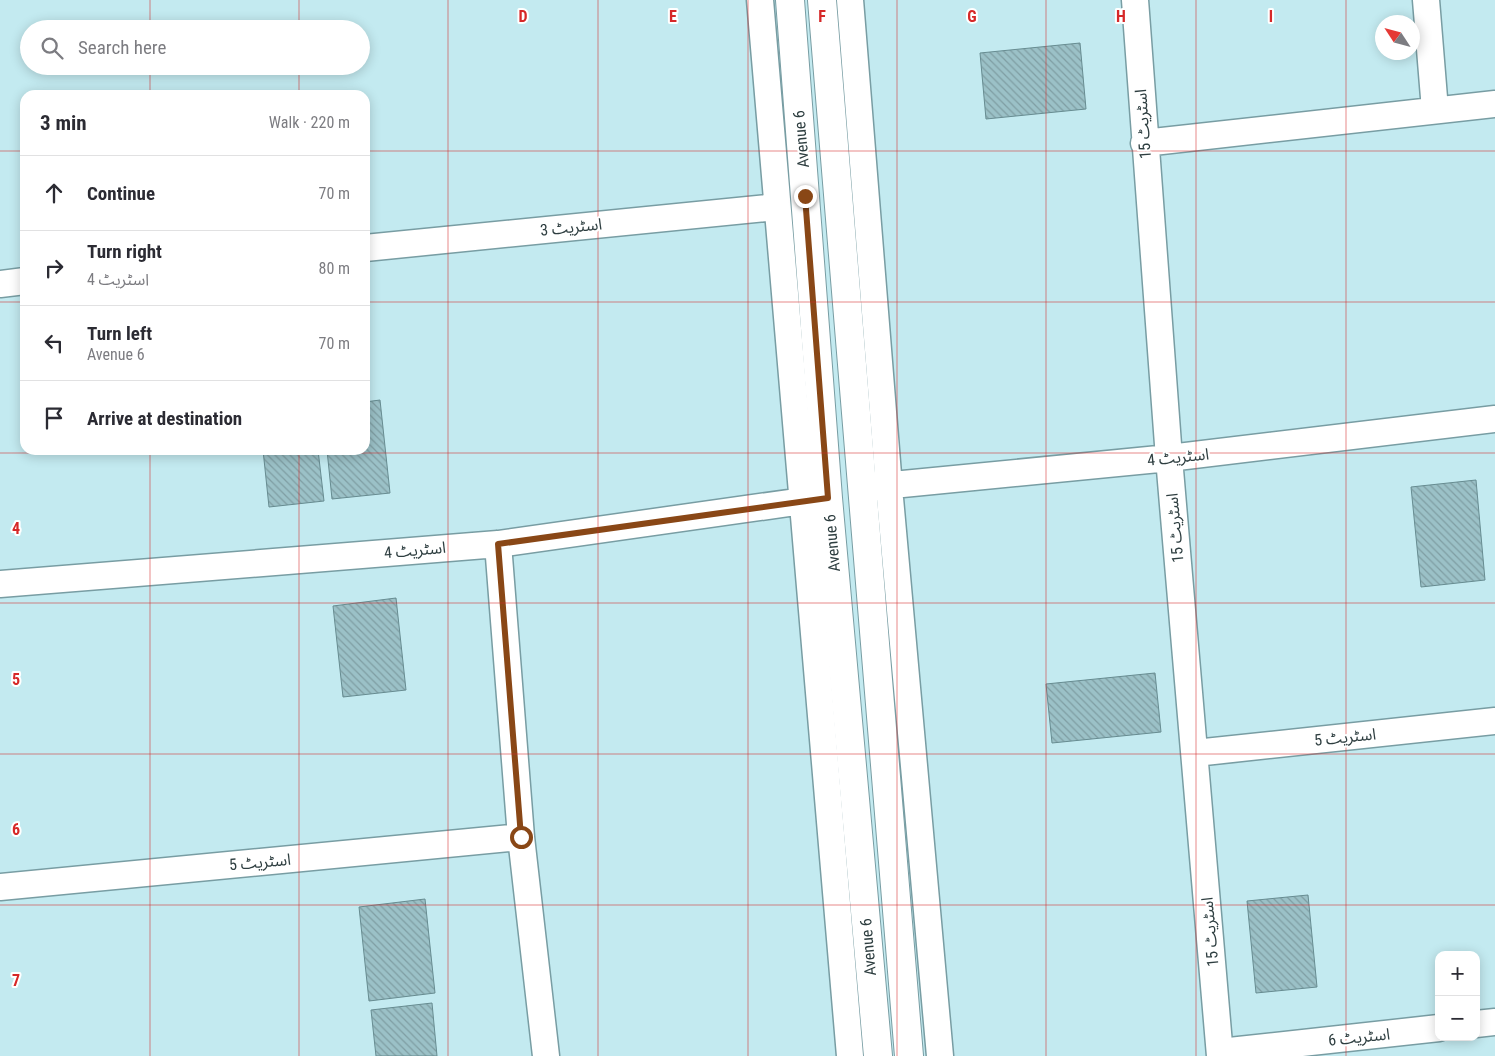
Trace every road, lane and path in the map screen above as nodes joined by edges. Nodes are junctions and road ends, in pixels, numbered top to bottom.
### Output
1 (760, 0) edge
2 (790, 0) edge
3 (822, 0) edge
4 (850, 0) edge
5 (1135, 0) edge
6 (1426, 0) edge
7 (1495, 104) edge
8 (1434, 110) junction
9 (1144, 143) junction
10 (776, 206) junction
11 (370, 247) edge
12 (20, 282) edge
13 (0, 284) edge
14 (1495, 420) edge
15 (1168, 458) junction
16 (861, 487) junction
17 (889, 487) junction
18 (828, 498) junction
19 (801, 502) junction
20 (498, 544) junction
21 (0, 584) edge
22 (1495, 721) edge
23 (1195, 753) junction
24 (521, 837) junction
25 (0, 887) edge
26 (1495, 1022) edge
27 (1480, 1024) edge
28 (1435, 1028) edge
29 (1220, 1054) edge
30 (546, 1056) edge
31 (850, 1056) edge
32 (878, 1056) edge
33 (909, 1056) edge
34 (940, 1056) edge

1 - 10 street
2 - 18 main road, Avenue 6
3 - 16 main road, Avenue 6
4 - 17 street
5 - 9 street, اسٹریٹ 15
6 - 8 street
7 - 8 street
8 - 9 street
9 - 15 street, اسٹریٹ 15
10 - 11 street, اسٹریٹ 3
10 - 19 street
12 - 13 street
14 - 15 street, اسٹریٹ 4
15 - 17 street, اسٹریٹ 4
15 - 23 street, اسٹریٹ 15
16 - 17 street, اسٹریٹ 4
16 - 33 main road, Avenue 6
17 - 34 street
18 - 19 street, اسٹریٹ 4
18 - 32 main road, Avenue 6
19 - 20 street, اسٹریٹ 4
19 - 31 street
20 - 21 street, اسٹریٹ 4
20 - 24 street
22 - 23 street, اسٹریٹ 5
23 - 29 street, اسٹریٹ 15
24 - 25 street, اسٹریٹ 5
24 - 30 street
26 - 27 street
28 - 29 street, اسٹریٹ 6

